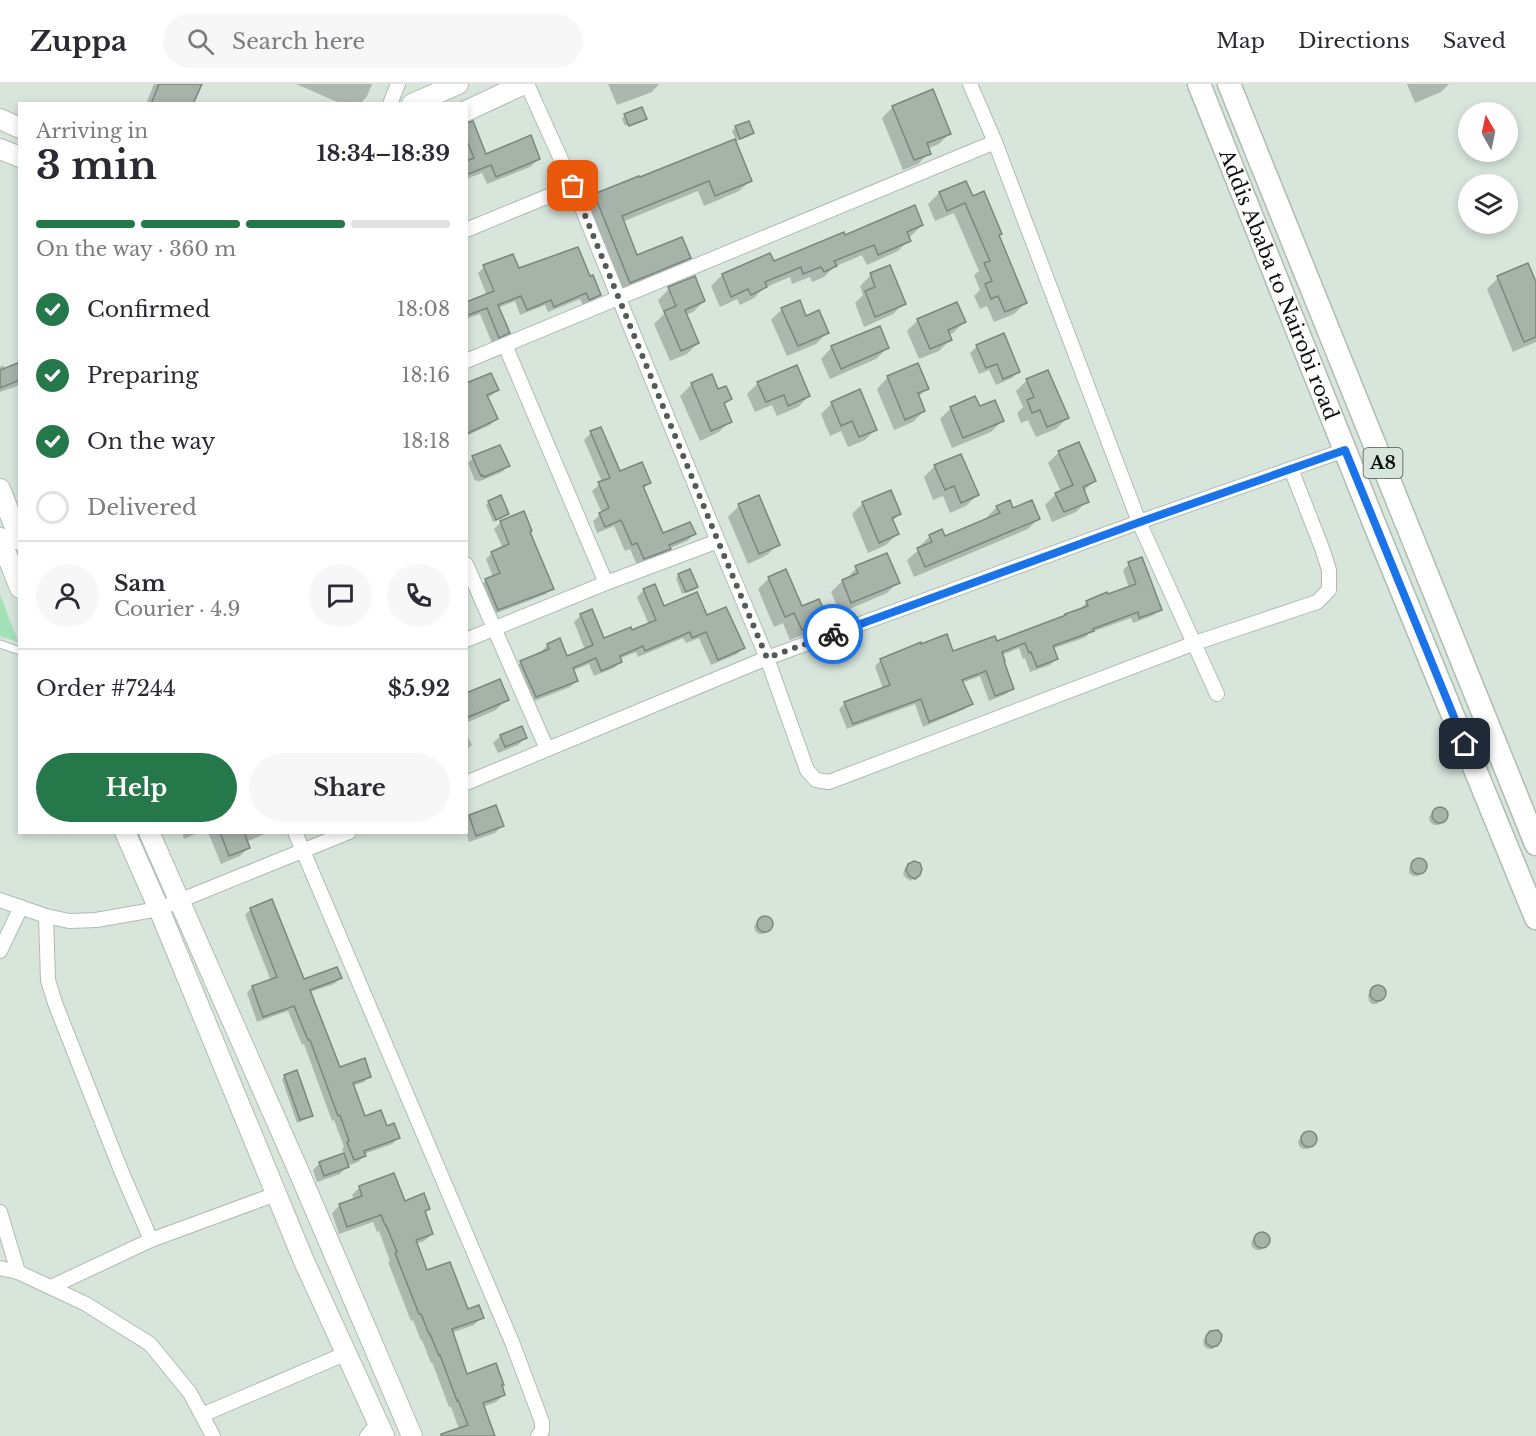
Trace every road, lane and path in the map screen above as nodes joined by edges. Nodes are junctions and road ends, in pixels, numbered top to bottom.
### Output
1 (398, 84) edge
2 (458, 84) edge
3 (525, 84) edge
4 (970, 84) edge
5 (1199, 84) edge
6 (1229, 84) edge
7 (391, 102) edge
8 (417, 102) edge
9 (468, 110) edge
10 (0, 119) edge
11 (18, 127) edge
12 (995, 142) junction
13 (0, 149) edge
14 (18, 156) edge
15 (573, 186) junction
16 (468, 229) edge
17 (619, 298) junction
18 (505, 345) junction
19 (468, 360) edge
20 (1345, 450) junction
21 (1291, 469) junction
22 (0, 489) edge
23 (1140, 522) junction
24 (18, 535) edge
25 (0, 538) edge
26 (718, 541) junction
27 (468, 569) edge
28 (18, 583) edge
29 (606, 583) junction
30 (494, 630) junction
31 (468, 639) edge
32 (1195, 643) junction
33 (0, 644) edge
34 (18, 650) edge
35 (767, 658) junction
36 (1217, 694) dead end
37 (547, 749) junction
38 (468, 782) edge
39 (126, 834) edge
40 (150, 834) edge
41 (296, 834) edge
42 (344, 834) edge
43 (1536, 844) edge
44 (303, 852) junction
45 (0, 900) edge
46 (180, 900) junction
47 (21, 907) junction
48 (159, 909) junction
49 (46, 916) junction
50 (1536, 918) edge
51 (0, 951) edge
52 (276, 1194) junction
53 (0, 1212) edge
54 (151, 1240) junction
55 (0, 1268) edge
56 (18, 1272) junction
57 (51, 1287) junction
58 (347, 1353) junction
59 (202, 1415) junction
60 (377, 1431) edge
61 (213, 1436) edge
62 (412, 1436) edge
63 (538, 1436) edge

1 - 7 street
2 - 8 main road
3 - 9 main road
3 - 15 street
4 - 12 street
5 - 20 highway, Addis Ababa to Nairobi road / A8
6 - 43 highway, Addis Ababa to Nairobi road / A8
10 - 11 main road
12 - 17 street
12 - 23 street
13 - 14 main road
15 - 16 street
15 - 17 street
17 - 18 street
17 - 26 street
18 - 19 street
18 - 29 street
20 - 21 street
20 - 50 highway, Addis Ababa to Nairobi road / A8
21 - 23 street
21 - 32 street
22 - 24 main road
23 - 32 street
23 - 35 street
25 - 28 main road
26 - 29 street
26 - 35 street
27 - 30 street
29 - 30 street
30 - 31 street
30 - 37 street
32 - 35 street
32 - 36 street
33 - 34 lane
35 - 37 street
37 - 38 street
39 - 48 main road
40 - 46 main road
41 - 44 street
42 - 44 street
44 - 46 street
44 - 63 street
45 - 47 street
46 - 48 street
46 - 62 main road
47 - 49 street
47 - 51 street
48 - 49 street
48 - 52 main road
49 - 54 street
52 - 54 street
52 - 58 main road
53 - 56 street
54 - 57 street
55 - 56 street
56 - 57 street
57 - 59 street
58 - 59 street
58 - 60 main road
59 - 61 street

